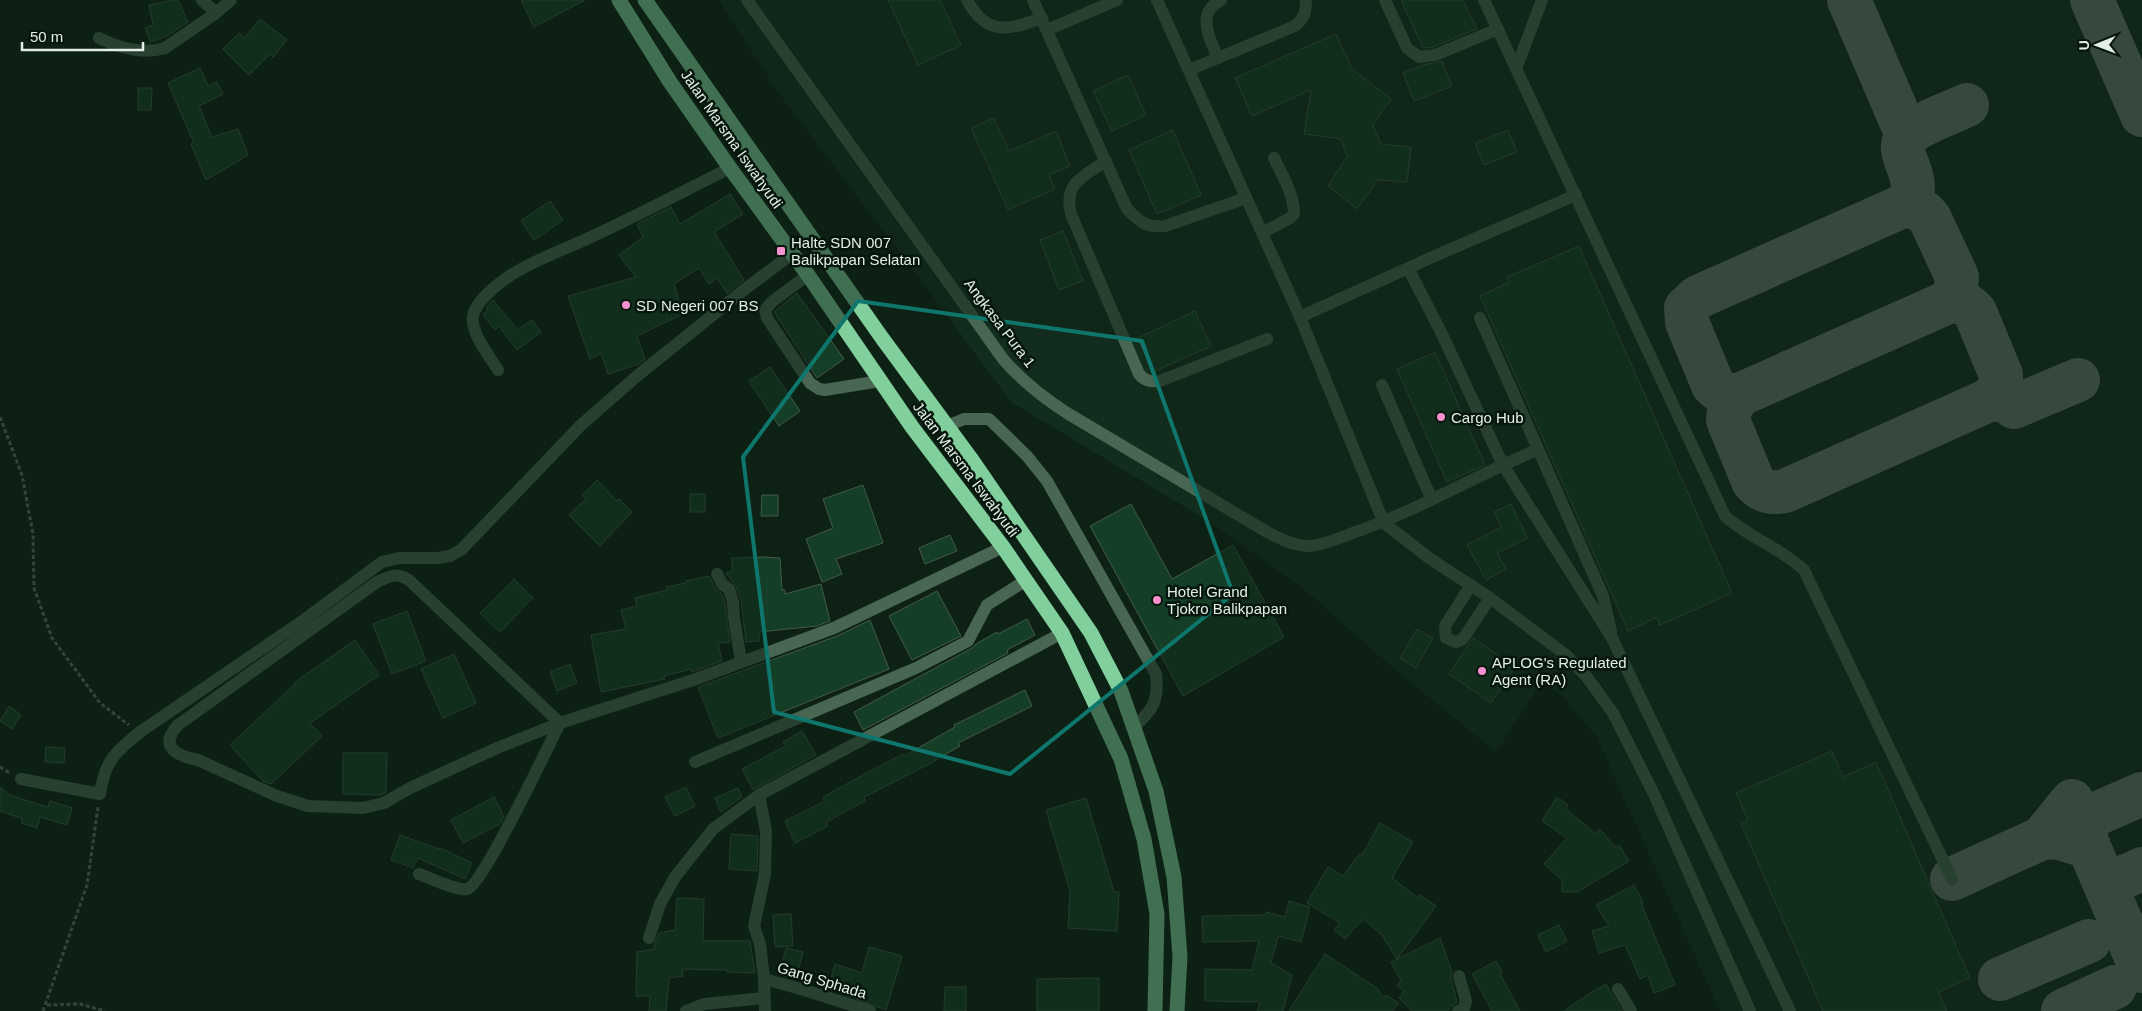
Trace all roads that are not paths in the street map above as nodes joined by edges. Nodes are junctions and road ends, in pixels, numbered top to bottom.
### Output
1 (202, 0) edge
2 (231, 0) edge
3 (619, 0) edge
4 (645, 0) edge
5 (747, 0) edge
6 (967, 0) edge
7 (1033, 0) edge
8 (1117, 0) edge
9 (1157, 0) edge
10 (1221, 0) edge
11 (1306, 0) edge
12 (1385, 0) edge
13 (1484, 0) edge
14 (1542, 0) edge
15 (216, 13) junction
16 (1045, 24) junction
17 (1498, 29) junction
18 (99, 38) dead end
19 (1218, 58) junction
20 (1516, 69) junction
21 (1189, 70) junction
22 (1274, 158) dead end
23 (1106, 161) junction
24 (730, 168) junction
25 (1576, 194) junction
26 (1246, 198) junction
27 (1262, 233) junction
28 (792, 254) junction
29 (1408, 268) junction
30 (808, 276) junction
31 (1300, 317) junction
32 (1480, 318) dead end
33 (1267, 339) dead end
34 (498, 370) dead end
35 (880, 381) junction
36 (1382, 385) dead end
37 (947, 426) junction
38 (1536, 450) junction
39 (1503, 464) junction
40 (1431, 498) junction
41 (1384, 523) junction
42 (1003, 547) junction
43 (718, 574) dead end
44 (1025, 581) junction
45 (1471, 585) junction
46 (1490, 598) junction
47 (1062, 633) junction
48 (1612, 638) junction
49 (741, 662) junction
50 (560, 723) junction
51 (1134, 727) junction
52 (694, 762) dead end
53 (21, 779) dead end
54 (759, 795) junction
55 (419, 874) dead end
56 (1952, 879) dead end
57 (649, 938) dead end
58 (1459, 976) dead end
59 (764, 980) junction
60 (1618, 989) dead end
61 (764, 998) junction
62 (686, 1011) edge
63 (765, 1011) edge
64 (870, 1011) edge
65 (1155, 1011) edge
66 (1177, 1011) edge
67 (1458, 1011) edge
68 (1631, 1011) edge
69 (1750, 1011) edge
70 (1790, 1011) edge

1 - 15 street
2 - 15 street
3 - 24 highway, Jalan Marsma Iswahyudi
4 - 37 highway, Jalan Marsma Iswahyudi
5 - 41 street, Angkasa Pura 1
6 - 16 street
7 - 16 street
8 - 16 street
9 - 21 street
10 - 19 street
11 - 19 street
12 - 17 street
13 - 17 street
14 - 20 street
15 - 18 street
16 - 23 street
17 - 20 street
19 - 21 street
20 - 25 street
21 - 26 street
22 - 27 street
23 - 26 street
23 - 33 street
24 - 28 highway, Jalan Marsma Iswahyudi
24 - 34 street
25 - 29 street
25 - 56 street
26 - 27 street
27 - 31 street
28 - 30 highway, Jalan Marsma Iswahyudi
28 - 53 street
29 - 31 street
29 - 39 street
30 - 35 highway, Jalan Marsma Iswahyudi
30 - 35 street
31 - 41 street
32 - 38 street
35 - 42 highway, Jalan Marsma Iswahyudi
36 - 40 street
37 - 51 highway, Jalan Marsma Iswahyudi
37 - 51 street
38 - 39 street, Angkasa Pura 1
38 - 48 street
39 - 40 street, Angkasa Pura 1
39 - 48 street
40 - 41 street, Angkasa Pura 1
41 - 45 street
42 - 44 highway, Jalan Marsma Iswahyudi
42 - 49 street
43 - 49 street
44 - 47 highway, Jalan Marsma Iswahyudi
44 - 52 street
45 - 46 street
45 - 46 street
46 - 69 street
47 - 54 street
47 - 65 highway, Jalan Marsma Iswahyudi
48 - 70 street
49 - 50 street
50 - 50 street
50 - 55 street
51 - 66 highway, Jalan Marsma Iswahyudi
54 - 57 street
54 - 59 street
58 - 67 street
59 - 61 street
59 - 64 street, Gang Sphada
60 - 68 street
61 - 62 street
61 - 63 street

